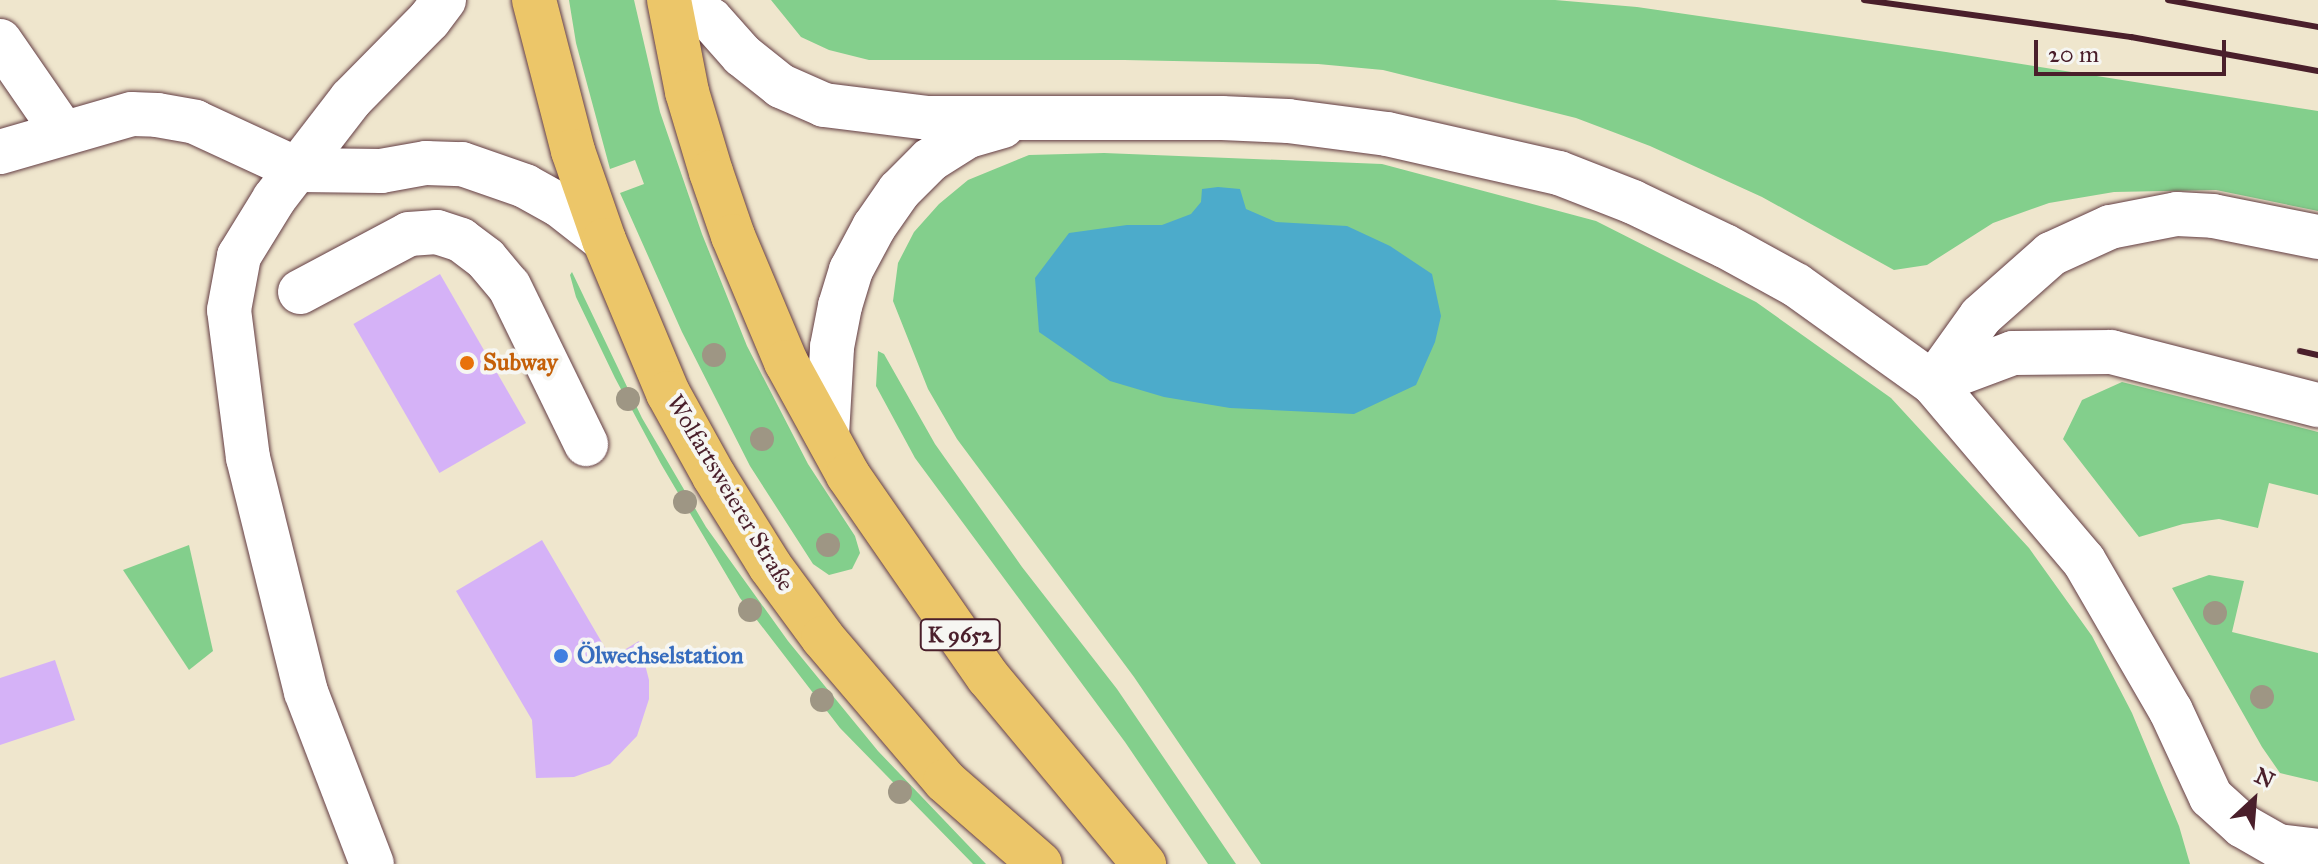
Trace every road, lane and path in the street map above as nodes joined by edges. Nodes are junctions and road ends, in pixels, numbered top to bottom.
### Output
1 (444, 0) edge
2 (534, 0) edge
3 (669, 0) edge
4 (682, 0) edge
5 (0, 41) edge
6 (1054, 117) junction
7 (62, 131) junction
8 (0, 152) edge
9 (299, 170) junction
10 (2318, 237) edge
11 (604, 240) junction
12 (300, 292) dead end
13 (1933, 383) junction
14 (2318, 405) edge
15 (827, 435) junction
16 (586, 444) dead end
17 (2289, 854) edge
18 (372, 864) edge
19 (1040, 864) edge
20 (1144, 864) edge

1 - 9 street
2 - 11 main road, Wolfartsweierer Straße
3 - 15 main road, K 9652
4 - 6 street
5 - 7 street
6 - 13 street
6 - 15 street
7 - 8 street
7 - 9 street
9 - 11 street
9 - 18 street
10 - 13 street
11 - 19 main road, Wolfartsweierer Straße
12 - 16 street
13 - 14 street
13 - 17 street
15 - 20 main road, K 9652

